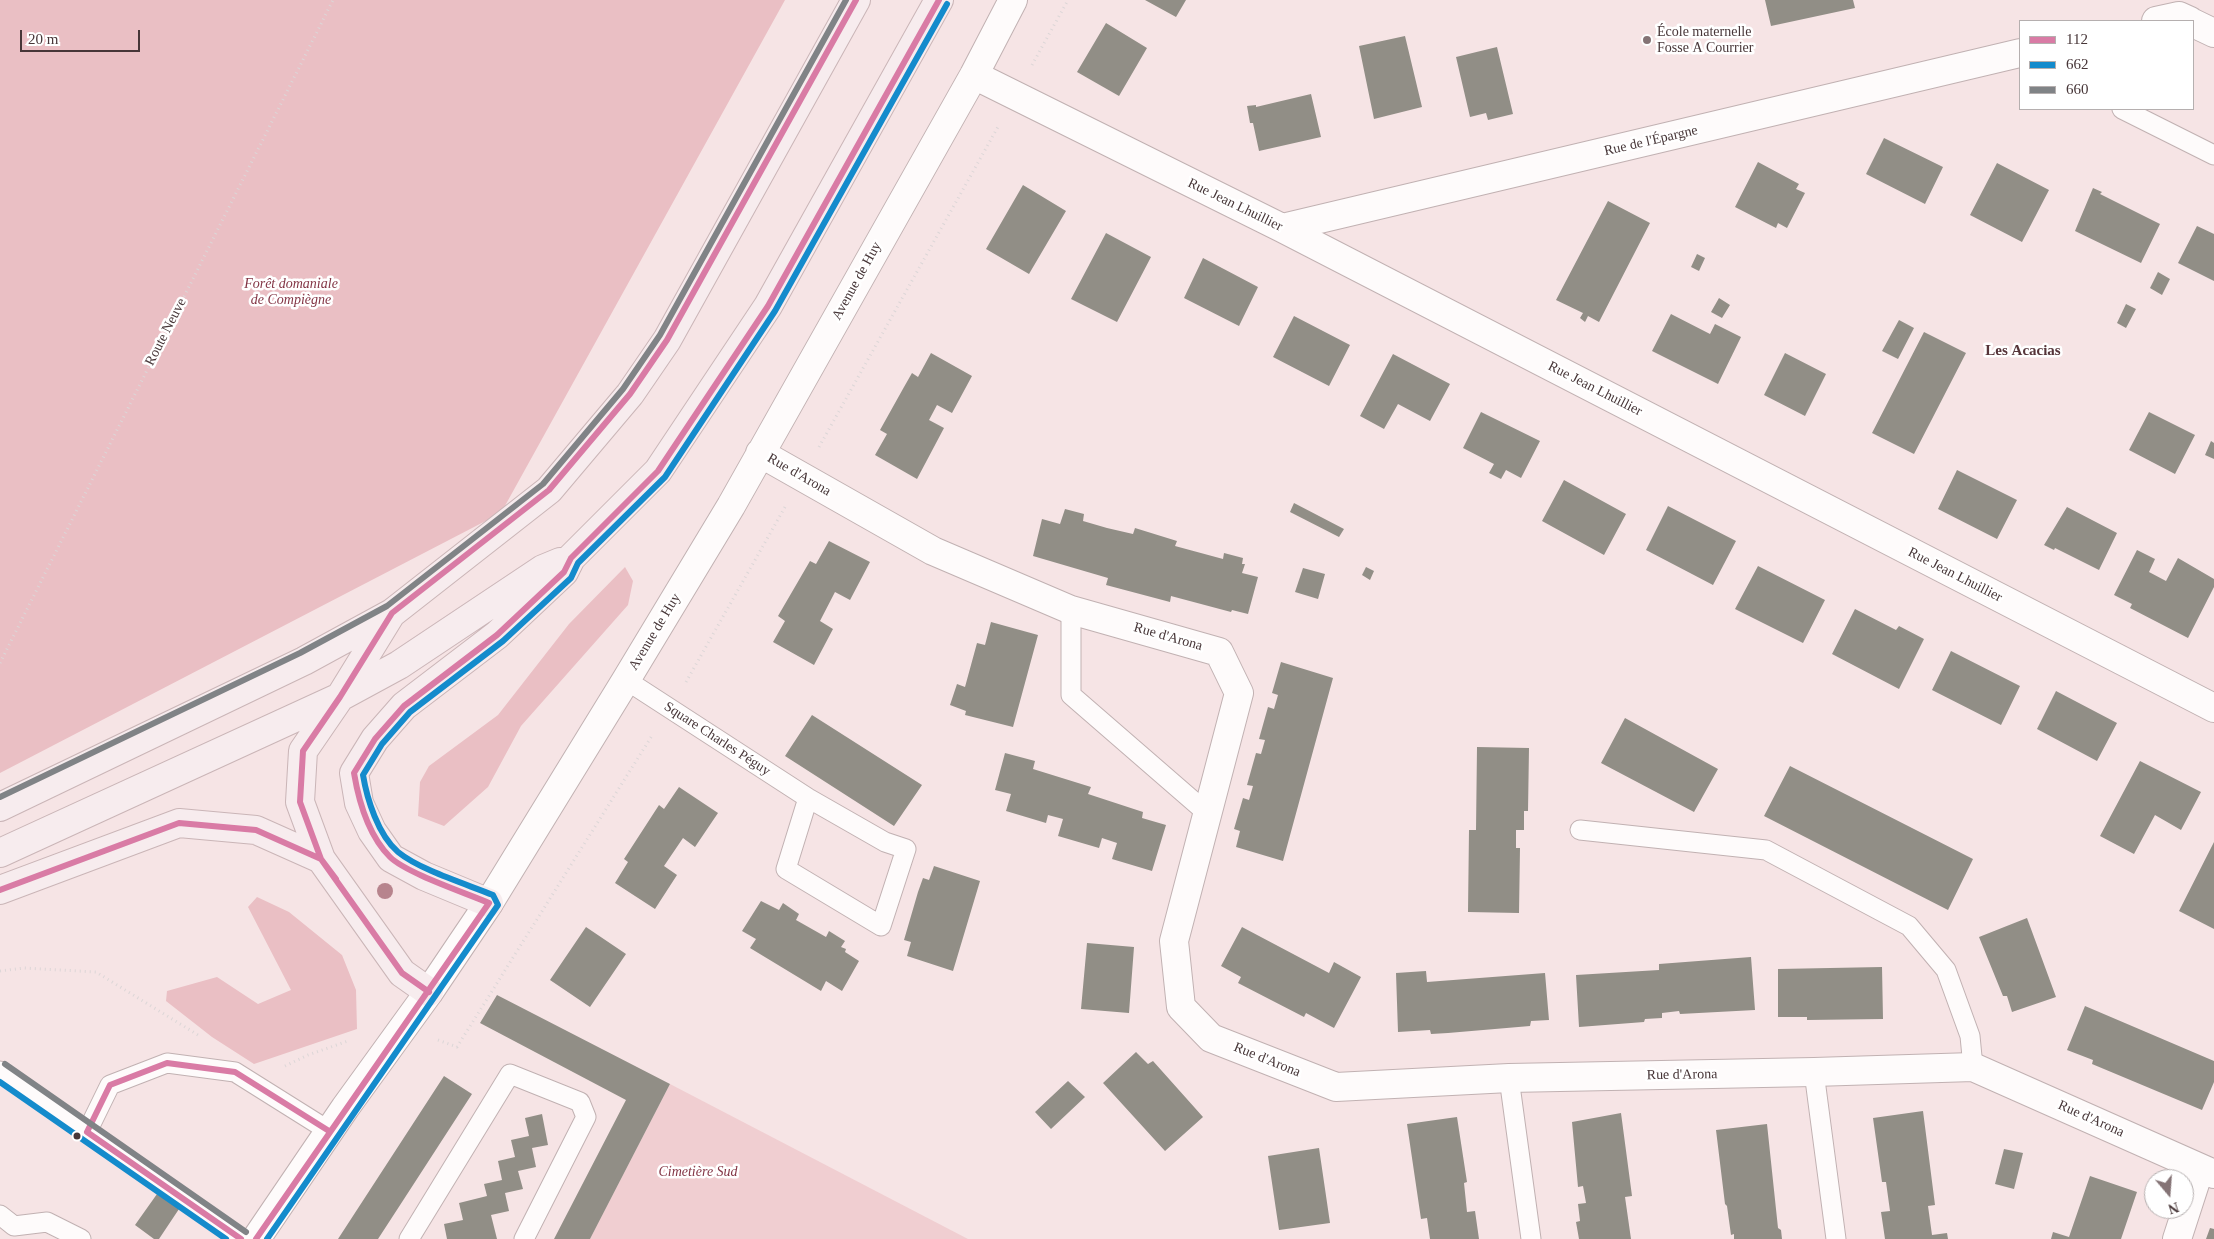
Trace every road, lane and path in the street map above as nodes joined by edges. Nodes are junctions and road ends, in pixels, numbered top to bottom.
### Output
1 (333, 0) edge
2 (856, 0) edge
3 (939, 0) edge
4 (1014, 0) edge
5 (1068, 0) edge
6 (2161, 20) edge
7 (2187, 20) edge
8 (2194, 23) edge
9 (2214, 33) edge
10 (2019, 55) edge
11 (974, 75) junction
12 (1015, 96) junction
13 (2124, 110) edge
14 (2214, 155) edge
15 (1282, 228) junction
16 (760, 453) junction
17 (802, 477) junction
18 (571, 558) junction
19 (1071, 610) junction
20 (392, 613) junction
21 (0, 663) edge
22 (626, 680) junction
23 (340, 697) junction
24 (670, 708) junction
25 (2214, 708) edge
26 (808, 798) junction
27 (0, 807) edge
28 (1207, 812) junction
29 (1580, 830) dead end
30 (0, 853) edge
31 (321, 858) junction
32 (0, 890) edge
33 (489, 903) junction
34 (0, 971) edge
35 (429, 992) junction
36 (200, 1036) dead end
37 (457, 1046) dead end
38 (1973, 1067) junction
39 (0, 1071) edge
40 (1814, 1072) junction
41 (1509, 1078) junction
42 (329, 1131) junction
43 (87, 1132) junction
44 (2207, 1171) edge
45 (0, 1215) edge
46 (81, 1239) edge
47 (241, 1239) edge
48 (256, 1239) edge
49 (409, 1239) edge
50 (524, 1239) edge
51 (1531, 1239) edge
52 (1836, 1239) edge
53 (2177, 1239) edge

1 - 21 path, Route Neuve
2 - 20 main road
3 - 18 main road
4 - 11 street, Avenue de Huy
5 - 12 path
6 - 7 street
8 - 9 street
10 - 15 street, Rue de l'Épargne
11 - 12 street, Rue Jean Lhuillier
11 - 16 street, Avenue de Huy
12 - 15 street, Rue Jean Lhuillier
12 - 17 path
13 - 14 lane
15 - 25 street, Rue Jean Lhuillier
16 - 17 street, Rue d'Arona
16 - 22 street, Avenue de Huy
17 - 19 street, Rue d'Arona
17 - 24 path
18 - 23 main road
18 - 33 main road
19 - 28 lane
19 - 28 street, Rue d'Arona
20 - 23 main road
20 - 27 main road
22 - 24 lane, Square Charles Péguy
22 - 33 street, Avenue de Huy
23 - 30 main road
23 - 31 main road
24 - 26 lane, Square Charles Péguy
24 - 37 path
26 - 26 lane, Square Charles Péguy
28 - 41 street, Rue d'Arona
29 - 38 lane
31 - 32 main road
31 - 35 main road
33 - 35 street, Avenue de Huy
34 - 36 path
35 - 42 street, Avenue de Huy
38 - 40 street, Rue d'Arona
38 - 44 street, Rue d'Arona
39 - 43 lane
40 - 41 street, Rue d'Arona
40 - 52 lane
41 - 51 lane
42 - 43 lane
42 - 48 street, Avenue de Huy
43 - 47 lane
44 - 53 street
45 - 46 lane
49 - 50 lane

